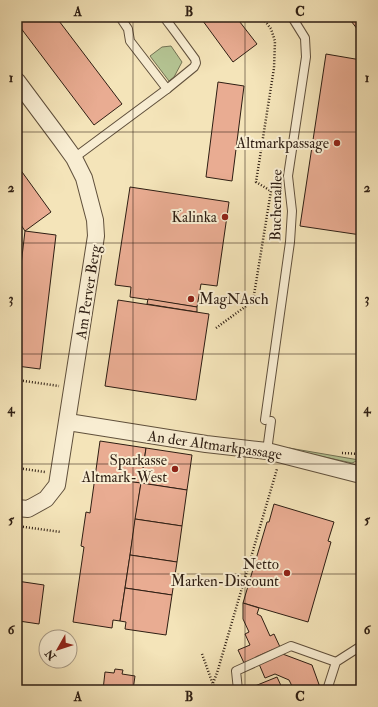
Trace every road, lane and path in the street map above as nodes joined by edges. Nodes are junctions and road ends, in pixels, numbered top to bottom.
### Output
1 (120, 17) edge
2 (164, 17) edge
3 (262, 17) edge
4 (292, 17) edge
5 (17, 81) edge
6 (167, 89) junction
7 (74, 158) junction
8 (216, 328) dead end
9 (17, 380) edge
10 (73, 388) junction
11 (68, 422) junction
12 (274, 452) junction
13 (17, 468) edge
14 (59, 474) junction
15 (361, 475) edge
16 (23, 509) edge
17 (17, 526) edge
18 (61, 532) dead end
19 (361, 646) edge
20 (202, 654) dead end
21 (336, 662) junction
22 (213, 683) junction
23 (215, 690) edge
24 (238, 690) edge
25 (327, 690) edge

1 - 6 lane
2 - 6 lane
3 - 8 path
4 - 12 lane, Buchenallee
5 - 7 street, Am Perver Berg
6 - 7 lane
7 - 10 street, Am Perver Berg
9 - 10 path
10 - 11 street, Am Perver Berg
11 - 12 street, An der Altmarkpassage
11 - 14 street, Am Perver Berg
12 - 15 street, An der Altmarkpassage
12 - 22 path
13 - 14 path
14 - 16 street, Am Perver Berg
17 - 18 path
19 - 21 lane
20 - 22 path
21 - 24 lane
21 - 25 lane
22 - 23 path

